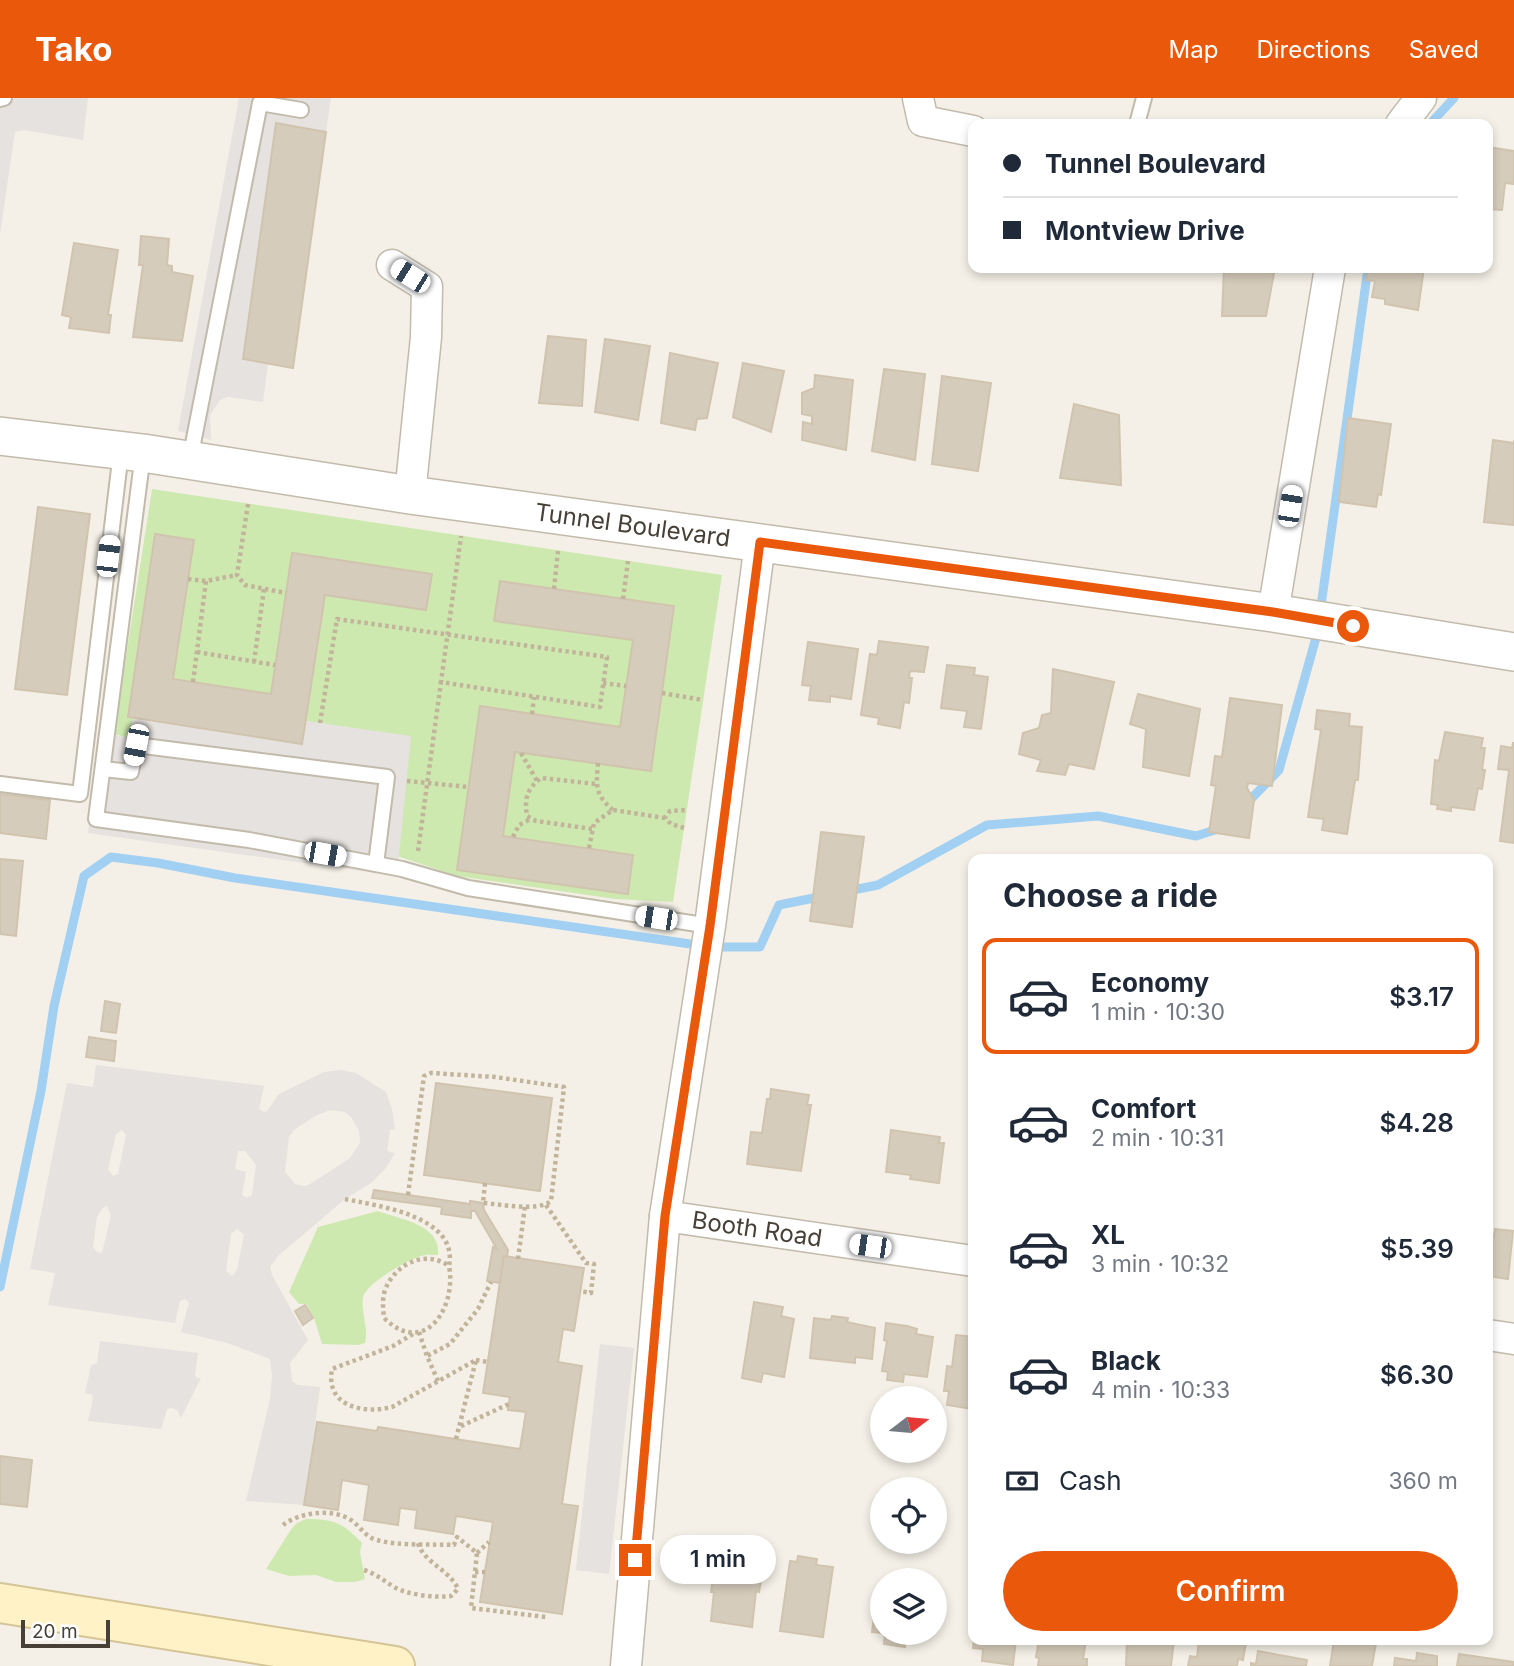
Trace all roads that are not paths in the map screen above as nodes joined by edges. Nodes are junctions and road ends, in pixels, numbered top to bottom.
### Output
1 (1144, 98) edge
2 (1421, 98) edge
3 (301, 110) dead end
4 (920, 110) edge
5 (1138, 119) edge
6 (1405, 119) edge
7 (968, 129) edge
8 (392, 265) dead end
9 (1329, 273) edge
10 (0, 436) edge
11 (132, 452) junction
12 (190, 460) junction
13 (410, 495) junction
14 (760, 542) junction
15 (1273, 612) junction
16 (1514, 652) edge
17 (103, 769) junction
18 (0, 784) edge
19 (376, 864) junction
20 (710, 926) junction
21 (665, 1216) junction
22 (968, 1260) edge
23 (1493, 1336) edge
24 (1514, 1339) edge
25 (0, 1604) edge
26 (395, 1666) edge
27 (626, 1666) edge

1 - 5 lane
2 - 6 street
3 - 12 lane
4 - 7 street
8 - 13 street
9 - 15 street
10 - 11 street, Tunnel Boulevard
11 - 12 street, Tunnel Boulevard
11 - 17 lane
11 - 18 lane
12 - 13 street, Tunnel Boulevard
13 - 14 street, Tunnel Boulevard
14 - 15 street, Tunnel Boulevard
14 - 20 street
15 - 16 street, Tunnel Boulevard
17 - 19 lane
17 - 19 lane
19 - 20 lane
20 - 21 street
21 - 22 street, Booth Road
21 - 27 street
23 - 24 street
25 - 26 main road

